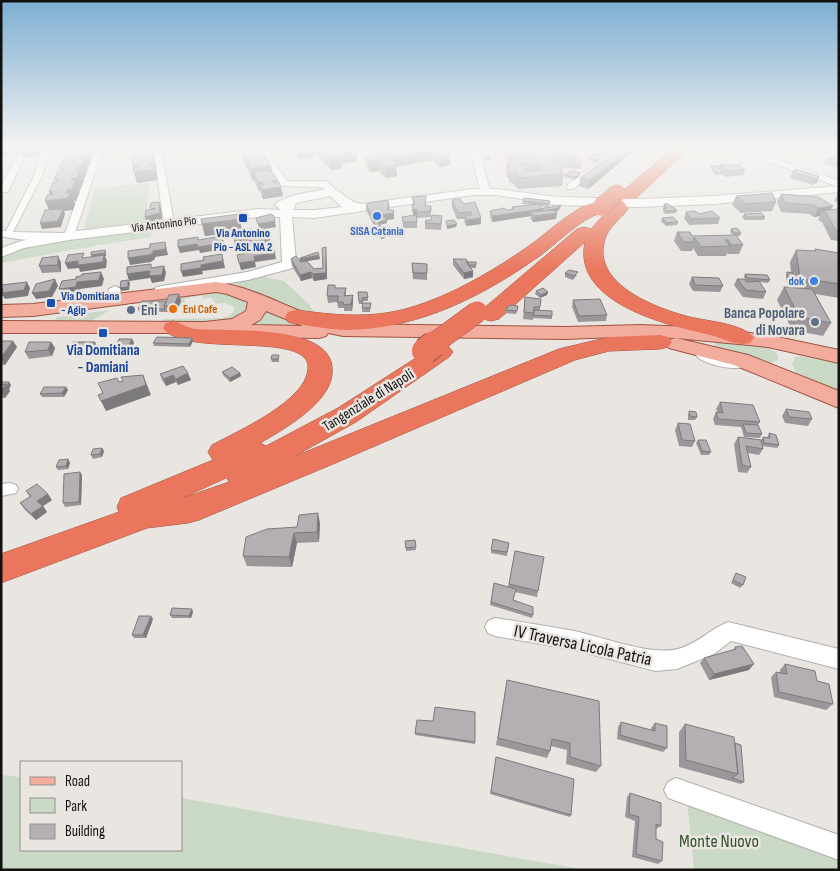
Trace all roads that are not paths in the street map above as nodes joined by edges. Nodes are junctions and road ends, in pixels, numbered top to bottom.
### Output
1 (30, 189) edge
2 (86, 189) edge
3 (163, 189) edge
4 (329, 189) edge
5 (568, 189) edge
6 (628, 189) edge
7 (631, 189) edge
8 (839, 190) edge
9 (485, 191) joint
10 (332, 192) junction
11 (616, 200) junction
12 (292, 201) junction
13 (563, 201) junction
14 (363, 207) joint
15 (344, 209) junction
16 (259, 213) junction
17 (285, 214) junction
18 (301, 214) junction
19 (169, 224) junction
20 (6, 234) edge
21 (69, 236) junction
22 (1, 253) edge
23 (114, 294) junction
24 (257, 299) junction
25 (1, 311) edge
26 (296, 317) junction
27 (1, 327) edge
28 (174, 328) junction
29 (205, 328) junction
30 (343, 330) junction
31 (565, 333) junction
32 (660, 342) junction
33 (717, 346) junction
34 (833, 356) edge
35 (808, 387) junction
36 (839, 400) edge
37 (134, 513) junction
38 (1, 554) edge
39 (1, 569) edge
40 (495, 627) dead end
41 (839, 659) edge
42 (676, 790) dead end
43 (839, 848) edge

1 - 20 street
2 - 21 street
3 - 19 street
4 - 10 street
5 - 13 street
6 - 11 highway, Tangenziale di Napoli
7 - 11 highway, Tangenziale di Napoli
8 - 13 street
9 - 13 street
9 - 14 street, Via Antonino Pio
10 - 12 street, Via Antonino Pio
10 - 15 street
11 - 26 highway
11 - 33 highway
11 - 37 highway, Tangenziale di Napoli
12 - 16 street, Via Antonino Pio
12 - 17 street
12 - 18 street
14 - 15 street, Via Antonino Pio
15 - 18 street, Via Antonino Pio
16 - 17 street, Via Antonino Pio
16 - 19 street, Via Antonino Pio
17 - 18 street, Via Antonino Pio
17 - 23 street
19 - 21 street, Via Antonino Pio
20 - 21 street, Via Antonino Pio
21 - 22 street, Via Antonino Pio
23 - 24 main road
23 - 25 main road
24 - 26 main road
24 - 29 main road
26 - 30 main road
27 - 28 main road
28 - 29 main road
28 - 37 highway
29 - 30 main road
30 - 31 main road
31 - 32 main road
31 - 33 main road
32 - 33 main road
32 - 37 highway
33 - 34 main road
33 - 35 main road
34 - 35 main road
35 - 36 main road
37 - 38 highway, Tangenziale di Napoli
37 - 39 highway, Tangenziale di Napoli
40 - 41 street, IV Traversa Licola Patria
42 - 43 street

